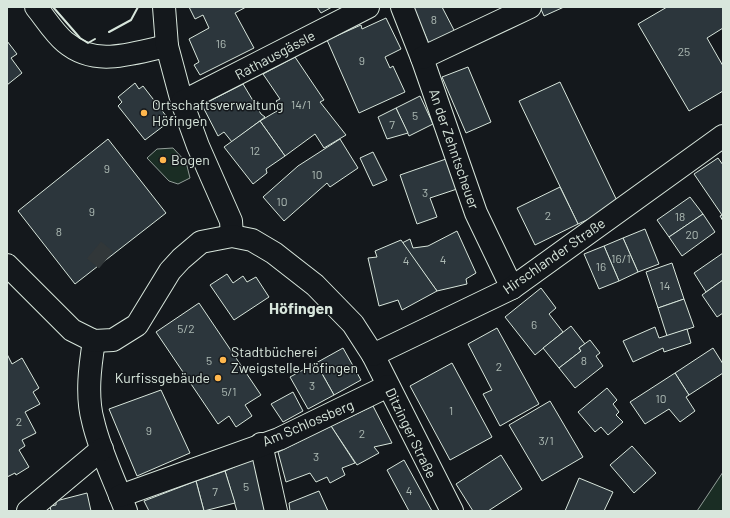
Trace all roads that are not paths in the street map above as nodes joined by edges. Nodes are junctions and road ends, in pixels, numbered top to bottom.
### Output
1 (36, 7) edge
2 (164, 7) edge
3 (368, 7) edge
4 (402, 7) edge
5 (530, 7) edge
6 (167, 46) junction
7 (422, 58) junction
8 (182, 102) junction
9 (723, 136) edge
10 (232, 236) junction
11 (7, 265) edge
12 (512, 288) junction
13 (94, 341) junction
14 (372, 355) junction
15 (388, 386) junction
16 (261, 444) junction
17 (102, 449) junction
18 (123, 503) edge
19 (28, 511) edge
20 (276, 511) edge
21 (452, 511) edge

1 - 6 street
2 - 6 street
3 - 8 street, Rathausgässle
4 - 7 street, An der Zehntscheuer
5 - 7 street
6 - 8 street
7 - 12 street, An der Zehntscheuer
8 - 10 street
9 - 12 street, Hirschlander Straße
10 - 13 street
10 - 14 street, Ditzinger Straße
11 - 13 street
12 - 14 street, Hirschlander Straße
13 - 17 street
14 - 15 street, Ditzinger Straße
15 - 16 street, Am Schlossberg
15 - 21 street, Ditzinger Straße
16 - 18 street, Am Schlossberg
16 - 20 street
17 - 18 street
17 - 19 street

